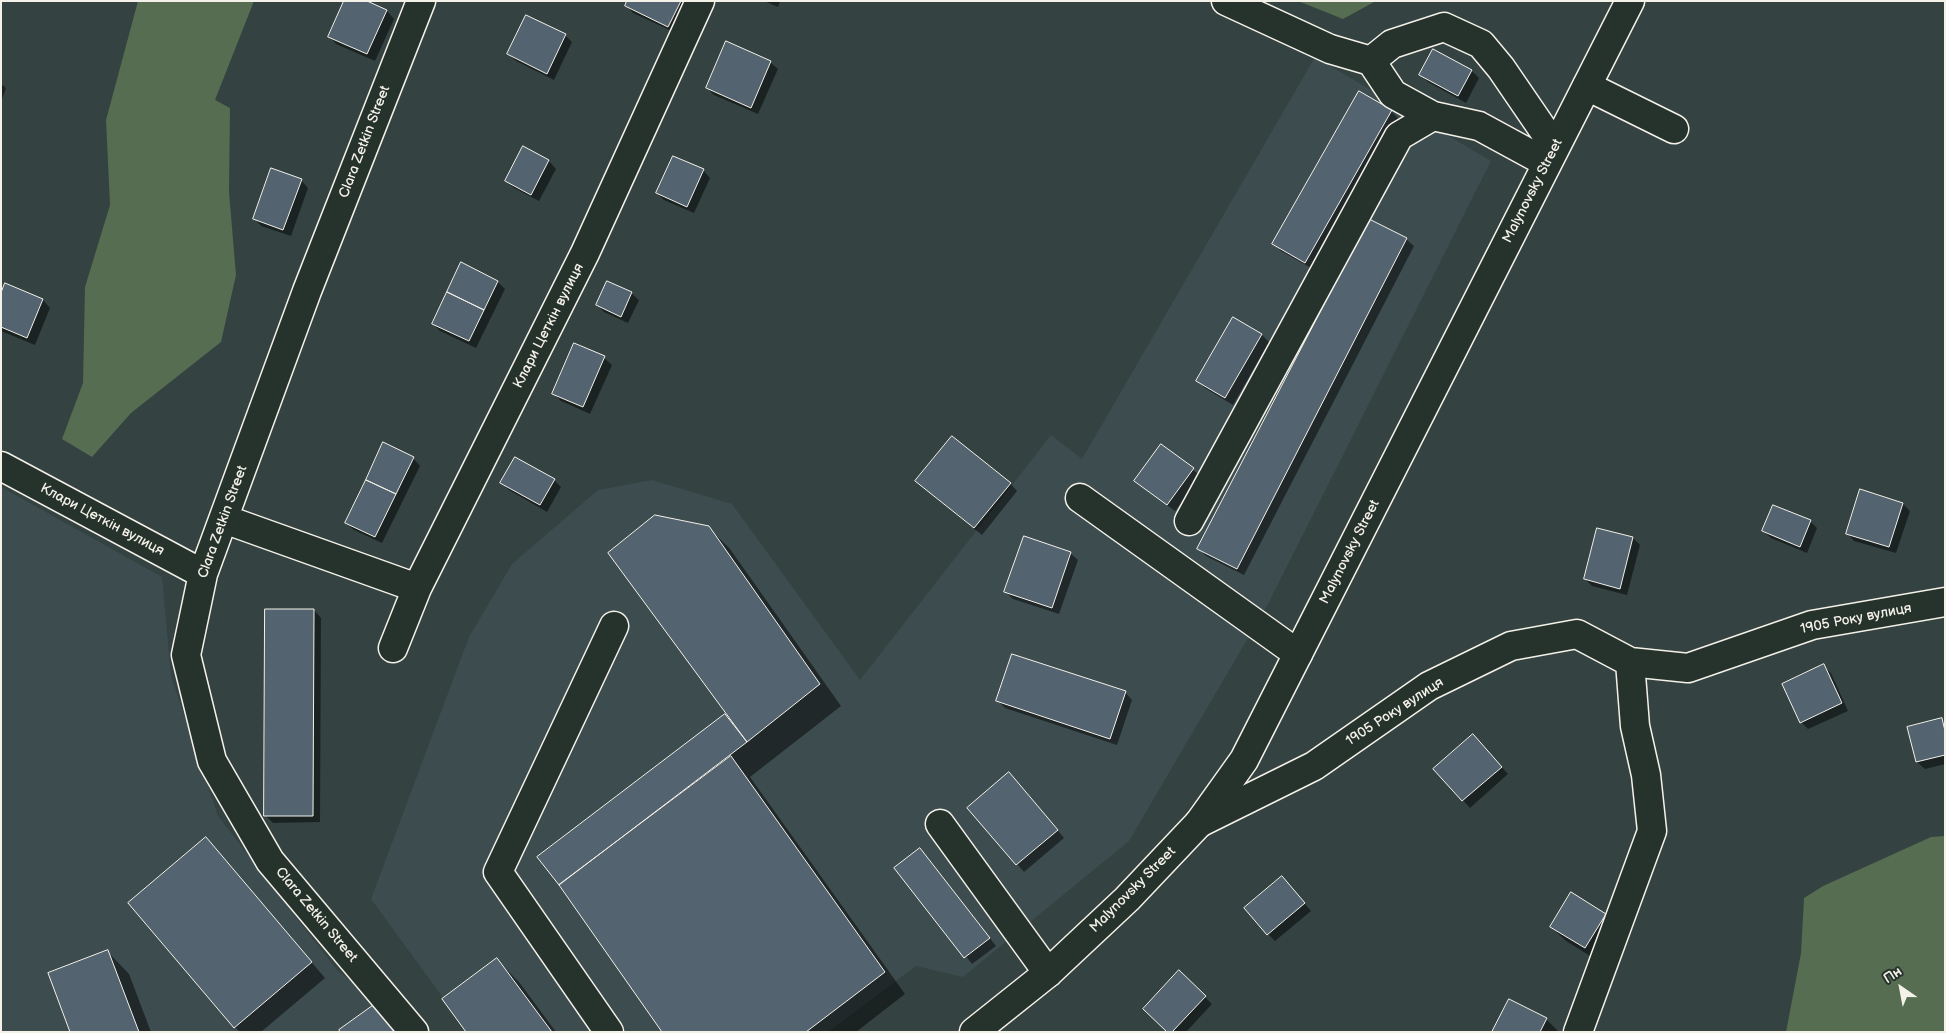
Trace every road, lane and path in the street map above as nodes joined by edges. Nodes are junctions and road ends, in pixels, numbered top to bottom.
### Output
1 (421, 1) edge
2 (700, 1) edge
3 (1226, 1) edge
4 (1630, 1) edge
5 (1371, 61) junction
6 (1586, 86) junction
7 (1433, 116) junction
8 (1674, 129) dead end
9 (1551, 155) junction
10 (1, 466) edge
11 (1080, 498) dead end
12 (224, 520) junction
13 (1189, 521) dead end
14 (203, 574) junction
15 (416, 588) junction
16 (1945, 602) edge
17 (614, 626) dead end
18 (393, 648) dead end
19 (1298, 654) junction
20 (1630, 662) junction
21 (1199, 823) junction
22 (940, 824) dead end
23 (1048, 973) junction
24 (414, 1032) edge
25 (609, 1032) edge
26 (974, 1032) edge
27 (1578, 1032) edge

1 - 12 street, Clara Zetkin Street
2 - 15 street, Клари Цеткін вулиця
3 - 5 street
4 - 6 street, Malynovsky Street
5 - 7 street
5 - 9 street
6 - 8 street
6 - 9 street, Malynovsky Street
7 - 9 street
7 - 13 street
9 - 19 street, Malynovsky Street
10 - 14 street, Клари Цеткін вулиця
11 - 19 street
12 - 14 street, Clara Zetkin Street
12 - 15 street
14 - 24 street, Clara Zetkin Street
15 - 18 street, Клари Цеткін вулиця
16 - 20 street, 1905 Року вулиця
17 - 25 street
19 - 21 street, Malynovsky Street
20 - 21 street, 1905 Року вулиця
20 - 27 street
21 - 23 street, Malynovsky Street
22 - 23 street
23 - 26 street, Malynovsky Street

